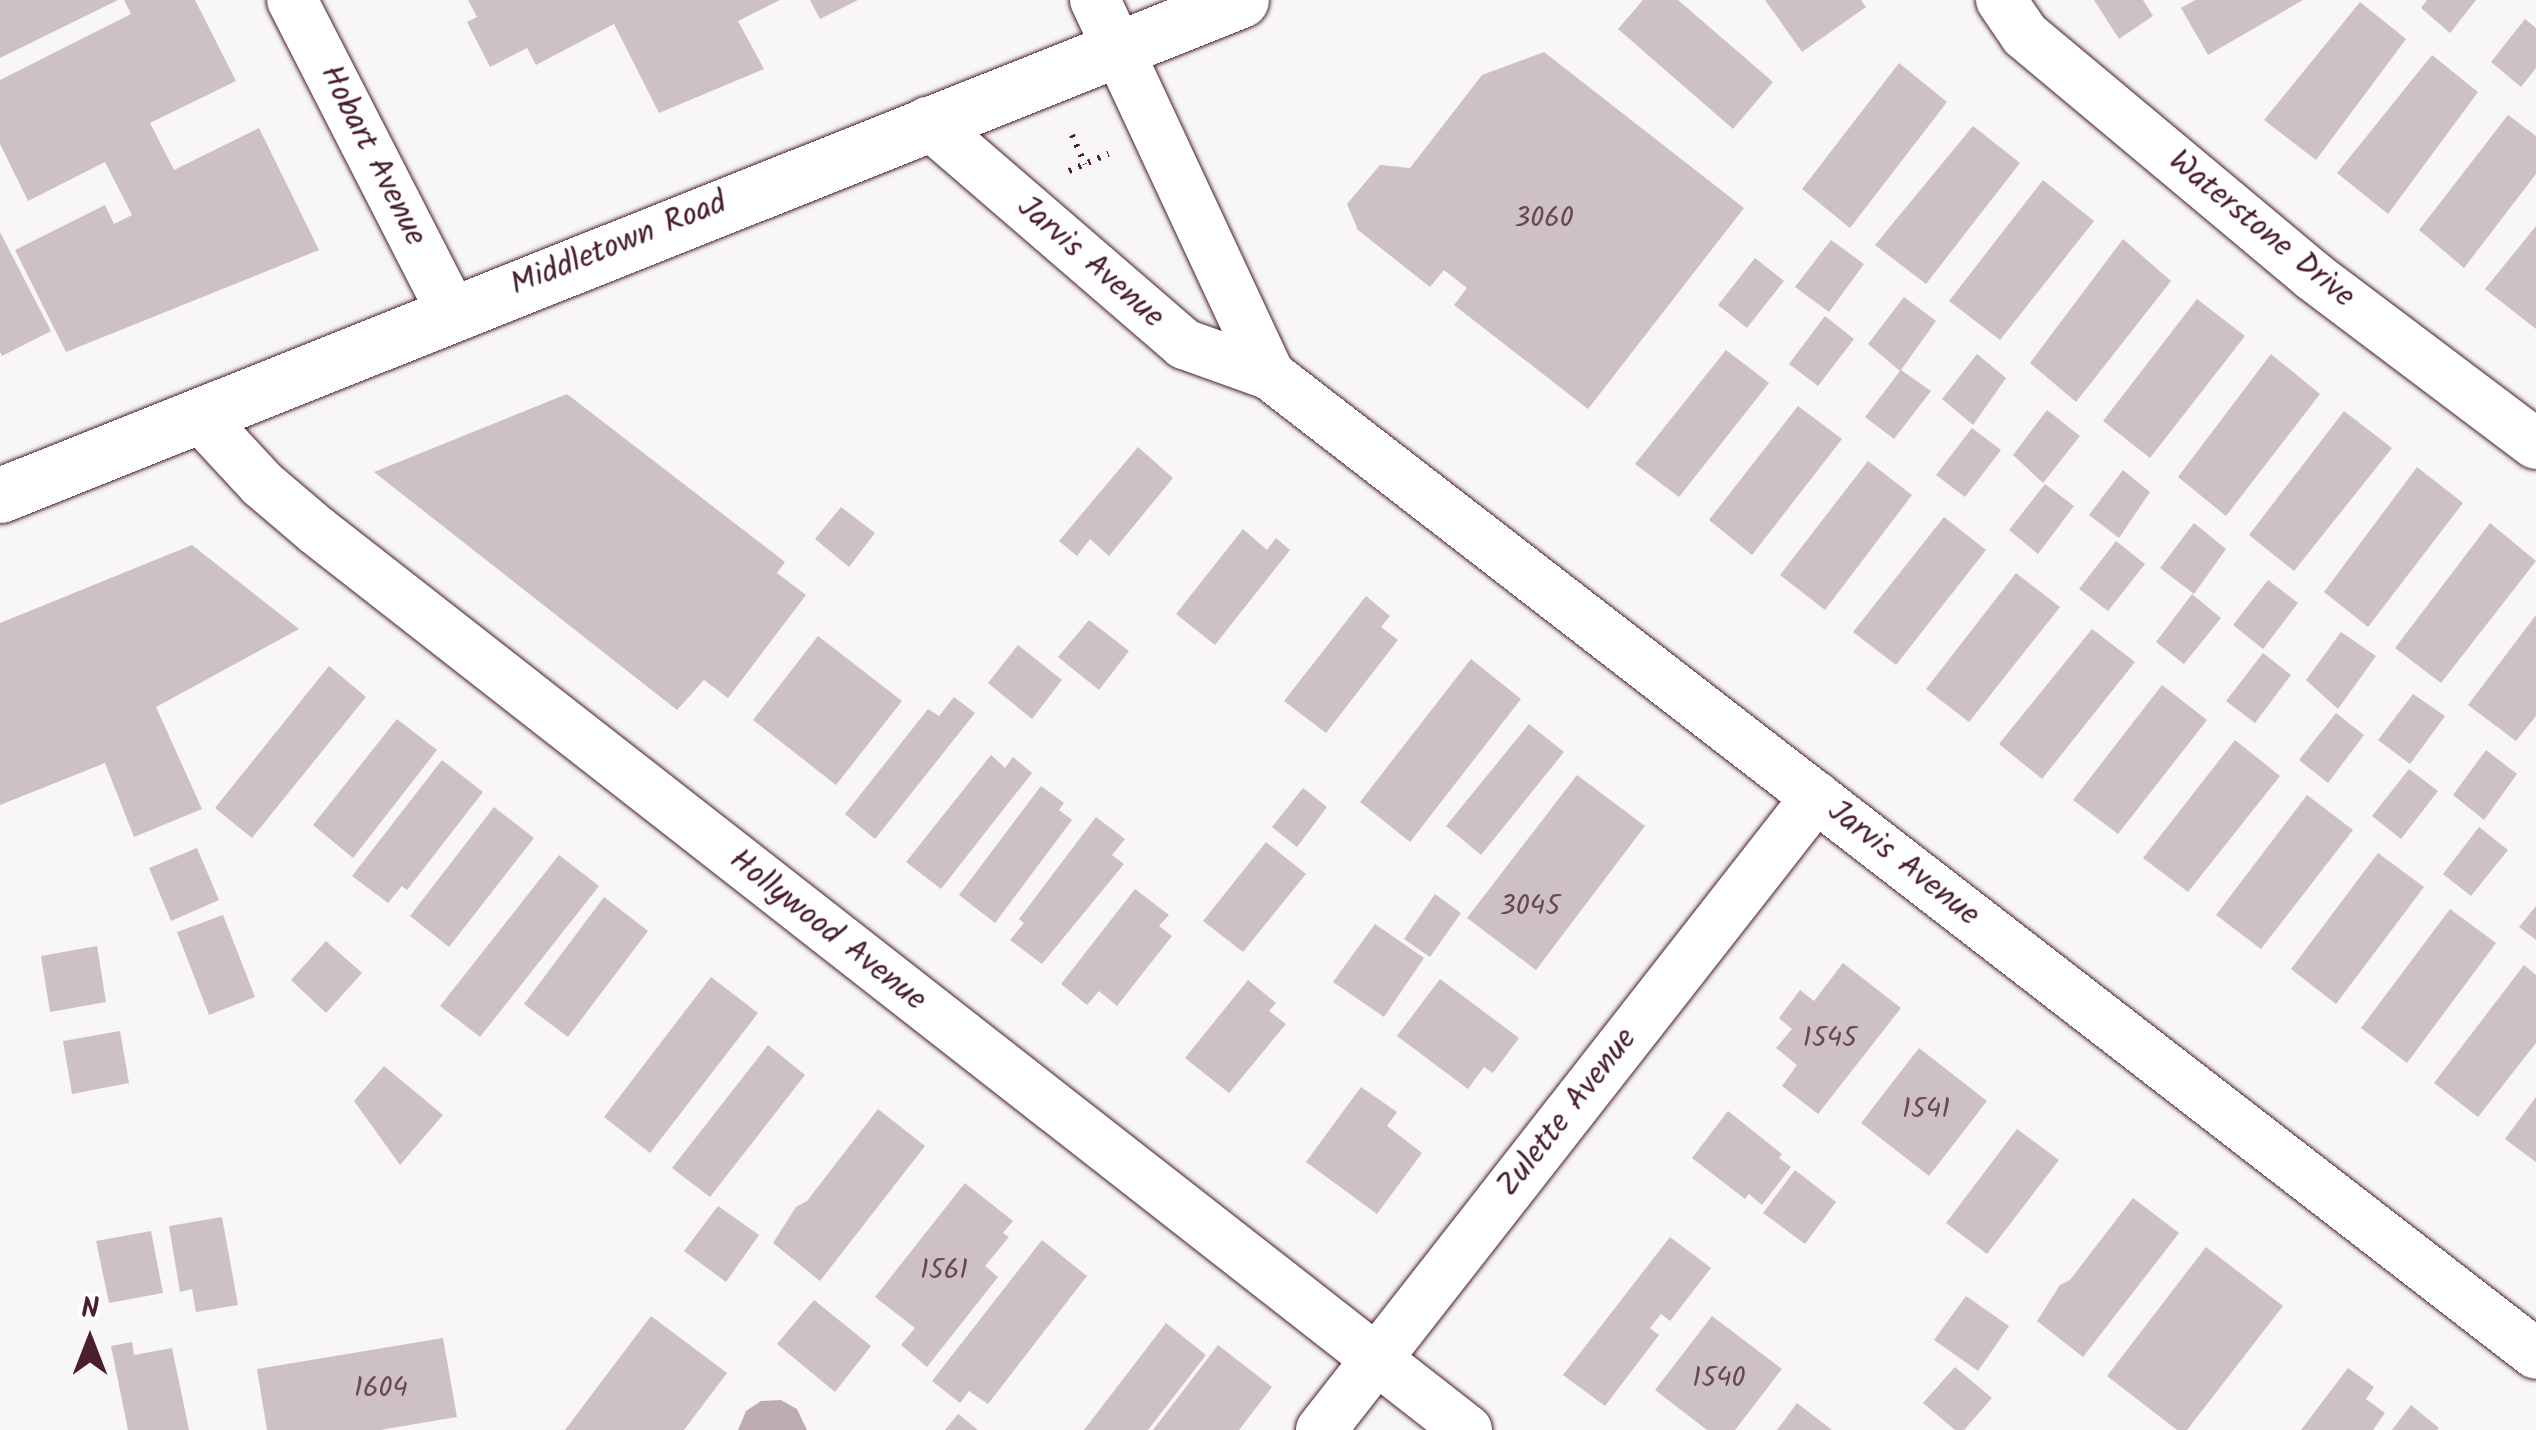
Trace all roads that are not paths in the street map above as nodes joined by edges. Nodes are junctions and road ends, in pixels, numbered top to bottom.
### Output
1 (292, 0) edge
2 (1241, 0) edge
3 (2001, 0) edge
4 (1107, 24) edge
5 (927, 122) junction
6 (452, 312) junction
7 (1270, 375) junction
8 (200, 417) junction
9 (2536, 444) edge
10 (0, 494) edge
11 (1816, 797) junction
12 (2536, 1354) edge
13 (1375, 1360) junction
14 (1321, 1430) edge
15 (1466, 1430) edge

1 - 6 street, Hobart Avenue
2 - 4 street, Middletown Road
3 - 9 street, Waterstone Drive
4 - 5 street, Middletown Road
4 - 7 street, Jarvis Avenue
5 - 6 street, Middletown Road
5 - 7 street, Jarvis Avenue
6 - 8 street, Middletown Road
7 - 11 street, Jarvis Avenue
8 - 10 street, Middletown Road
8 - 13 street, Hollywood Avenue
11 - 12 street, Jarvis Avenue
11 - 13 street, Zulette Avenue
13 - 14 street, Zulette Avenue
13 - 15 street, Hollywood Avenue

